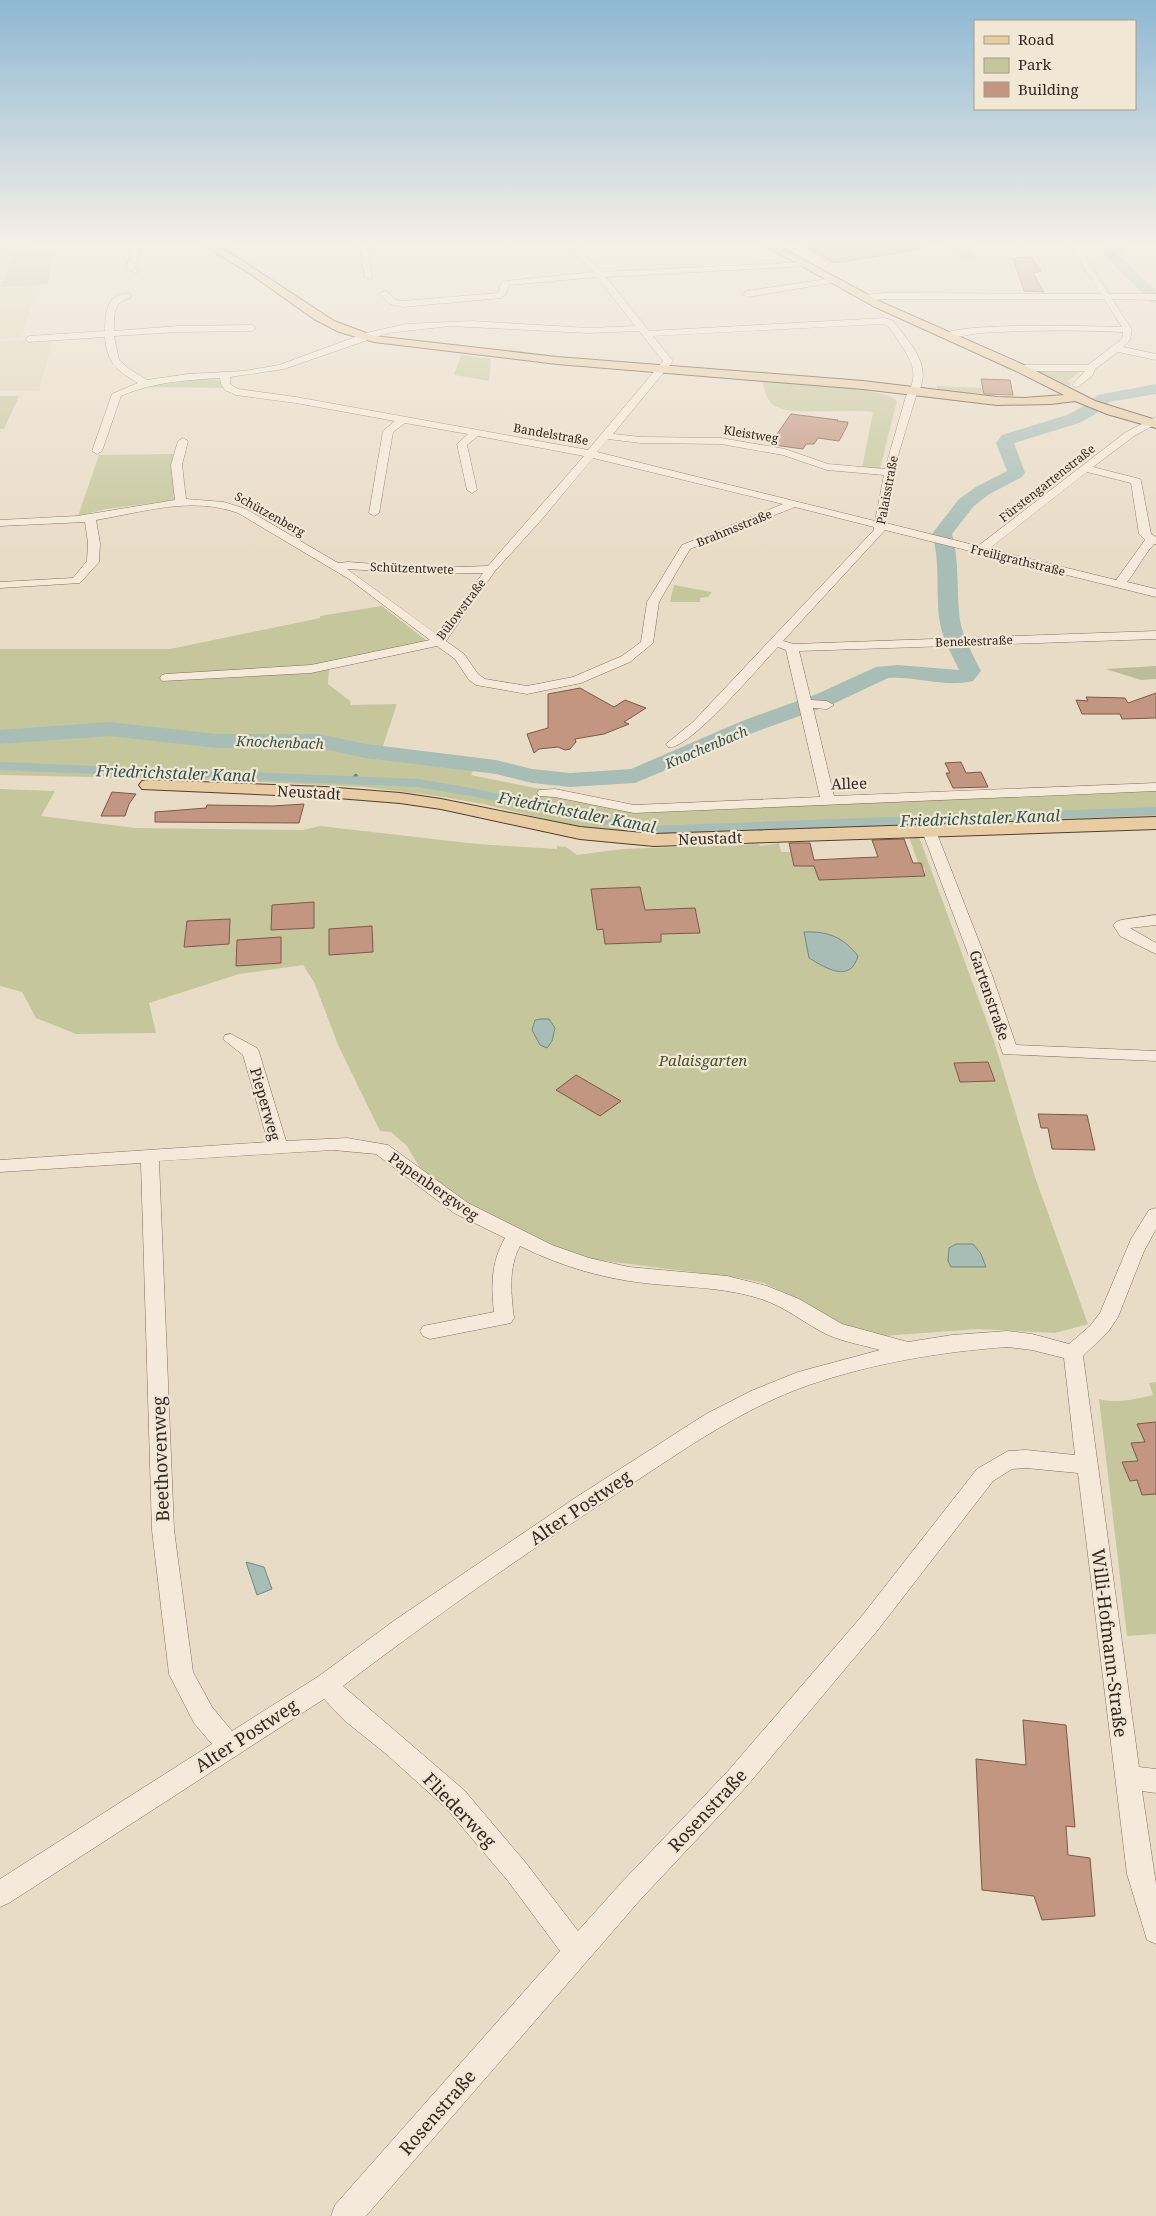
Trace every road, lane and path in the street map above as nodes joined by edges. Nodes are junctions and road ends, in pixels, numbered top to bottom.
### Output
1 (112, 345) edge
2 (342, 345) edge
3 (425, 345) edge
4 (656, 345) edge
5 (906, 345) edge
6 (969, 345) edge
7 (1121, 345) edge
8 (1118, 349) junction
9 (1156, 357) edge
10 (663, 368) junction
11 (1020, 368) junction
12 (1090, 368) junction
13 (224, 375) junction
14 (144, 382) junction
15 (1077, 391) junction
16 (915, 392) junction
17 (403, 420) junction
18 (1152, 420) edge
19 (476, 433) junction
20 (606, 436) junction
21 (183, 441) dead end
22 (97, 451) dead end
23 (591, 454) junction
24 (1086, 469) junction
25 (889, 472) junction
26 (472, 490) dead end
27 (181, 503) junction
28 (794, 504) junction
29 (374, 512) dead end
30 (90, 518) junction
31 (0, 523) edge
32 (880, 526) junction
33 (1151, 539) edge
34 (980, 551) junction
35 (334, 567) junction
36 (491, 569) junction
37 (1119, 584) junction
38 (0, 586) edge
39 (1156, 594) edge
40 (1156, 635) edge
41 (776, 641) junction
42 (439, 642) junction
43 (792, 648) junction
44 (166, 678) dead end
45 (806, 703) junction
46 (827, 705) dead end
47 (673, 744) dead end
48 (148, 785) dead end
49 (1156, 787) edge
50 (544, 793) dead end
51 (828, 800) junction
52 (1156, 823) edge
53 (929, 831) junction
54 (1156, 920) edge
55 (1156, 949) edge
56 (232, 1039) dead end
57 (1156, 1056) edge
58 (279, 1149) junction
59 (150, 1157) junction
60 (0, 1166) edge
61 (1156, 1215) edge
62 (516, 1236) junction
63 (430, 1331) dead end
64 (907, 1350) junction
65 (1073, 1353) junction
66 (1087, 1465) junction
67 (327, 1684) junction
68 (229, 1746) junction
69 (1128, 1778) junction
70 (1156, 1781) edge
71 (0, 1894) edge
72 (1156, 1931) edge
73 (578, 1951) junction
74 (346, 2216) edge

1 - 14 street
2 - 13 street
3 - 10 main road
4 - 10 street
5 - 16 street, Palaisstraße
6 - 11 main road
7 - 8 street
8 - 9 street
8 - 12 street
10 - 16 main road
10 - 20 street, Bülowstraße
11 - 12 street
11 - 15 main road
12 - 15 street
13 - 14 street
13 - 17 street, Bandelstraße
14 - 22 street
15 - 16 main road
15 - 18 main road
16 - 25 street, Palaisstraße
17 - 19 street, Bandelstraße
17 - 29 street
18 - 24 street, Fürstengartenstraße
19 - 23 street, Bandelstraße
19 - 26 street
20 - 23 street, Bülowstraße
20 - 25 street, Kleistweg
21 - 27 street
23 - 28 street, Bandelstraße
23 - 36 street, Bülowstraße
24 - 33 street
24 - 34 street, Fürstengartenstraße
25 - 32 street, Palaisstraße
27 - 30 street, Schützenberg
27 - 35 street, Schützenberg
28 - 32 street, Bandelstraße
28 - 42 street, Brahmsstraße
30 - 31 street, Schützenberg
30 - 38 street
32 - 34 street, Freiligrathstraße
32 - 41 street, Palaisstraße
33 - 37 street
34 - 37 street, Freiligrathstraße
35 - 36 street, Schützentwete
35 - 42 street, Schützenberg
36 - 42 street, Bülowstraße
37 - 39 street, Freiligrathstraße
40 - 43 street, Benekestraße
41 - 43 street
41 - 47 street, Palaisstraße
42 - 44 street, Bülowstraße
43 - 45 street
45 - 46 street
45 - 51 street
48 - 53 main road, Neustadt
49 - 51 street, Allee
50 - 51 street, Allee
52 - 53 main road, Neustadt
53 - 57 street, Gartenstraße
54 - 55 street
56 - 58 street, Pieperweg
58 - 59 street, Papenbergweg
58 - 62 street, Papenbergweg
59 - 60 street, Papenbergweg
59 - 68 street, Beethovenweg
61 - 65 street
62 - 63 street
62 - 64 street, Papenbergweg
64 - 65 street, Alter Postweg
64 - 67 street, Alter Postweg
65 - 66 street, Willi-Hofmann-Straße
66 - 69 street, Willi-Hofmann-Straße
66 - 73 street, Rosenstraße
67 - 68 street, Alter Postweg
67 - 73 street, Fliederweg
68 - 71 street, Alter Postweg
69 - 70 street
69 - 72 street, Willi-Hofmann-Straße
73 - 74 street, Rosenstraße

